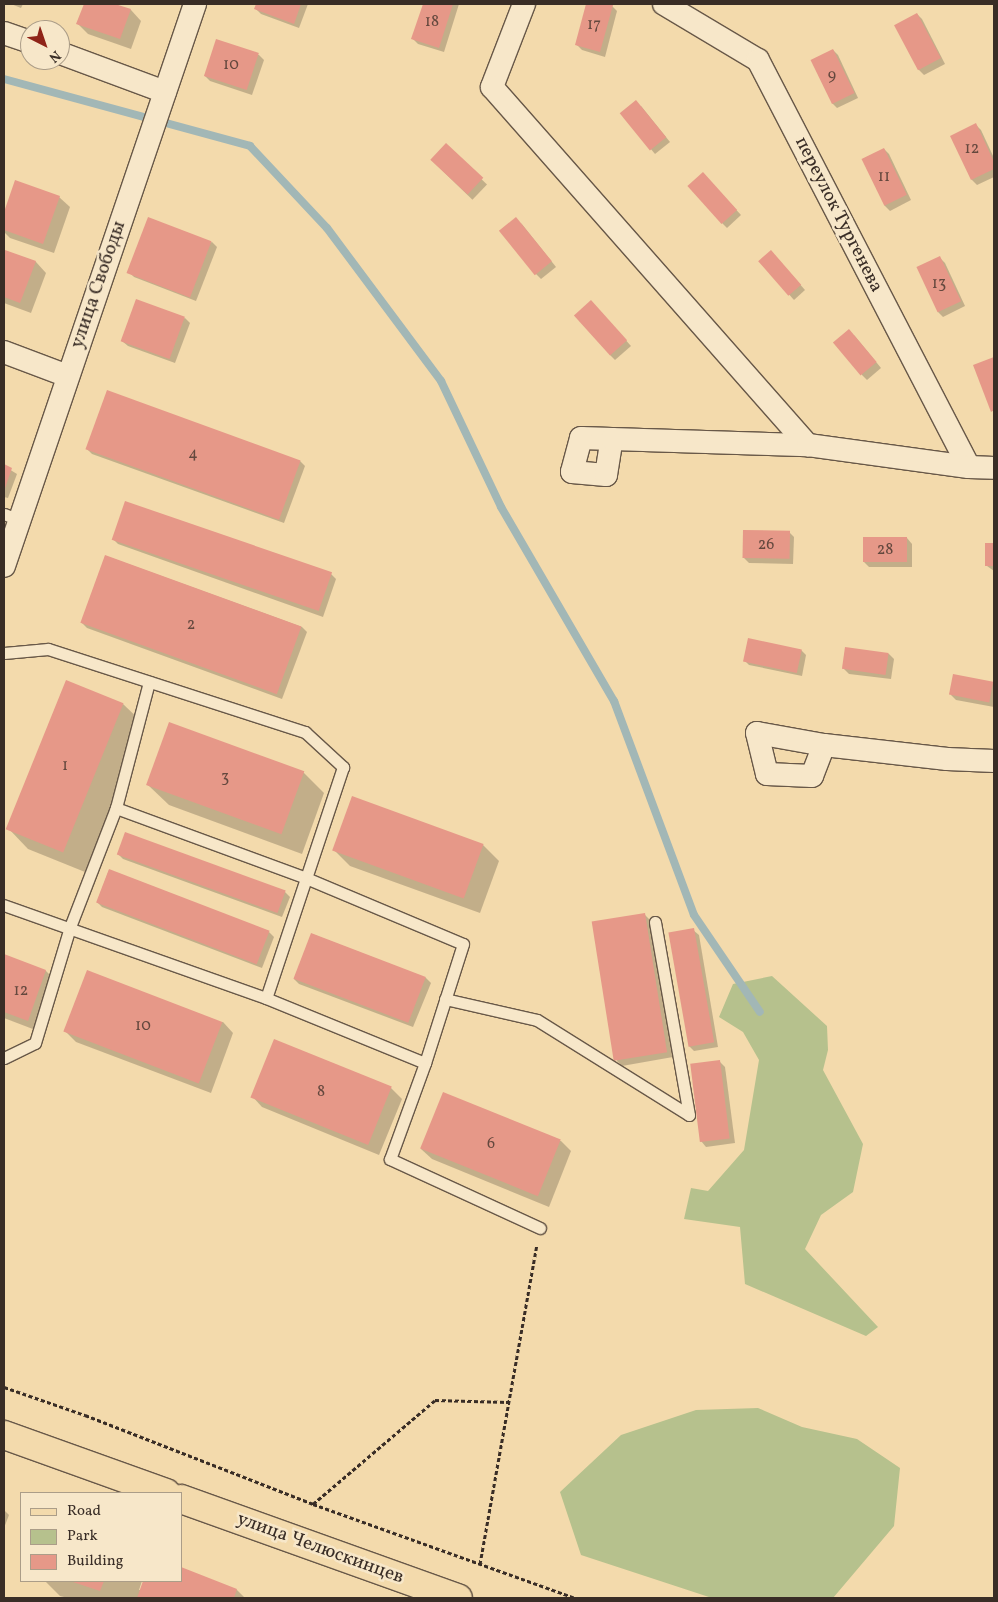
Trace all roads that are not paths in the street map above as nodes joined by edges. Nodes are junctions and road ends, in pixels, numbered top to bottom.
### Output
1 (195, 4) edge
2 (524, 4) edge
3 (664, 4) edge
4 (4, 33) edge
5 (20, 39) edge
6 (70, 57) edge
7 (165, 92) junction
8 (4, 352) edge
9 (68, 376) junction
10 (612, 439) dead end
11 (808, 445) junction
12 (969, 467) junction
13 (994, 468) edge
14 (12, 517) edge
15 (4, 566) edge
16 (4, 653) edge
17 (148, 682) junction
18 (824, 745) dead end
19 (994, 761) edge
20 (116, 808) junction
21 (306, 878) junction
22 (4, 905) edge
23 (655, 922) dead end
24 (70, 927) junction
25 (266, 998) junction
26 (446, 999) junction
27 (4, 1058) edge
28 (425, 1062) junction
29 (540, 1228) road end
30 (4, 1435) edge
31 (163, 1492) edge
32 (182, 1499) edge
33 (458, 1598) edge

1 - 7 street, улица Свободы
2 - 11 street
3 - 12 street, переулок Тургенева
4 - 5 street
6 - 7 street
7 - 9 street, улица Свободы
8 - 9 street
9 - 14 street, улица Свободы
10 - 11 street
11 - 12 street
12 - 13 street
14 - 15 street, улица Свободы
16 - 17 lane
17 - 20 lane
17 - 21 lane
18 - 19 street
20 - 21 lane
20 - 24 lane
21 - 25 lane
21 - 26 lane
22 - 24 lane
23 - 26 lane
24 - 25 lane
24 - 27 lane
25 - 28 lane
26 - 28 lane
28 - 29 lane
30 - 31 main road
32 - 33 main road, улица Челюскинцев

